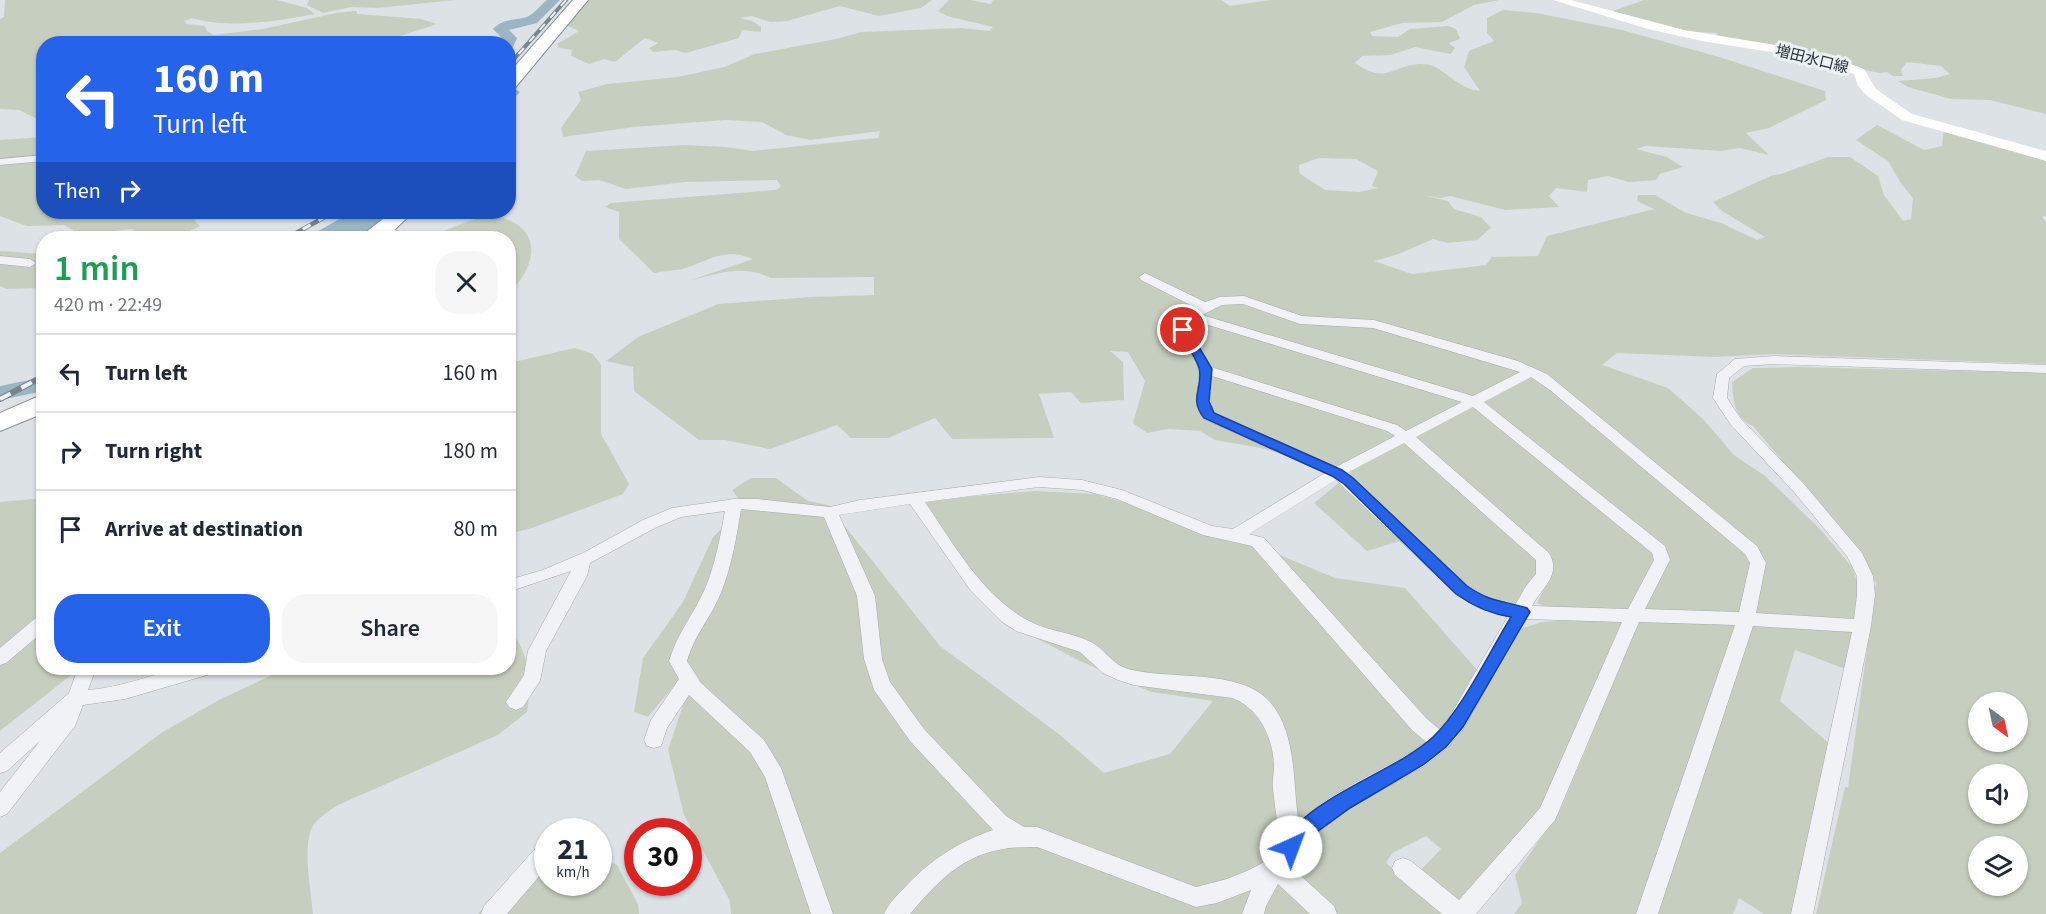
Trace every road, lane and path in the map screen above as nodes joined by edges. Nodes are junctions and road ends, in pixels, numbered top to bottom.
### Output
1 (581, 0) edge
2 (1559, 0) edge
3 (516, 76) edge
4 (2046, 156) edge
5 (36, 159) edge
6 (0, 162) edge
7 (0, 260) edge
8 (30, 263) dead end
9 (1145, 278) dead end
10 (1205, 307) junction
11 (1191, 316) junction
12 (1205, 369) junction
13 (2046, 369) edge
14 (1531, 372) junction
15 (1474, 401) junction
16 (36, 406) edge
17 (0, 423) edge
18 (1405, 436) junction
19 (1337, 473) junction
20 (914, 498) junction
21 (734, 504) junction
22 (830, 512) junction
23 (1235, 535) junction
24 (582, 560) junction
25 (516, 584) edge
26 (1522, 612) junction
27 (1633, 616) junction
28 (1746, 619) junction
29 (1862, 626) junction
30 (36, 628) edge
31 (0, 658) edge
32 (84, 675) edge
33 (183, 675) edge
34 (689, 680) junction
35 (75, 698) junction
36 (516, 702) dead end
37 (654, 740) dead end
38 (1440, 742) junction
39 (0, 765) edge
40 (0, 808) edge
41 (1018, 835) junction
42 (1291, 847) junction
43 (534, 866) edge
44 (1276, 867) junction
45 (1403, 868) dead end
46 (492, 914) edge
47 (822, 914) edge
48 (895, 914) edge
49 (1253, 914) edge
50 (1326, 914) edge
51 (1460, 914) edge
52 (1647, 914) edge
53 (1802, 914) edge

1 - 3 highway
2 - 4 main road, 増田水口線
5 - 6 street
7 - 8 street
9 - 10 street
10 - 11 street
10 - 14 street
11 - 12 street
11 - 15 street
12 - 18 street
12 - 19 street
13 - 29 street
14 - 15 street
14 - 28 street
15 - 18 street
15 - 27 street
16 - 17 highway
18 - 19 street
18 - 26 street
19 - 23 street
19 - 26 street
20 - 22 street
20 - 23 street
20 - 42 street
21 - 22 street
21 - 24 street
21 - 34 street
22 - 41 street
23 - 38 street
24 - 25 street
24 - 36 street
26 - 27 street
26 - 38 street
27 - 28 street
27 - 51 street
28 - 29 street
28 - 52 street
29 - 53 street
30 - 31 street
32 - 35 street
33 - 35 street
34 - 37 street
34 - 47 street
35 - 39 street
35 - 40 street
38 - 42 street
41 - 44 street
41 - 48 street
42 - 44 street
43 - 46 street
44 - 49 street
44 - 50 street
45 - 51 street

